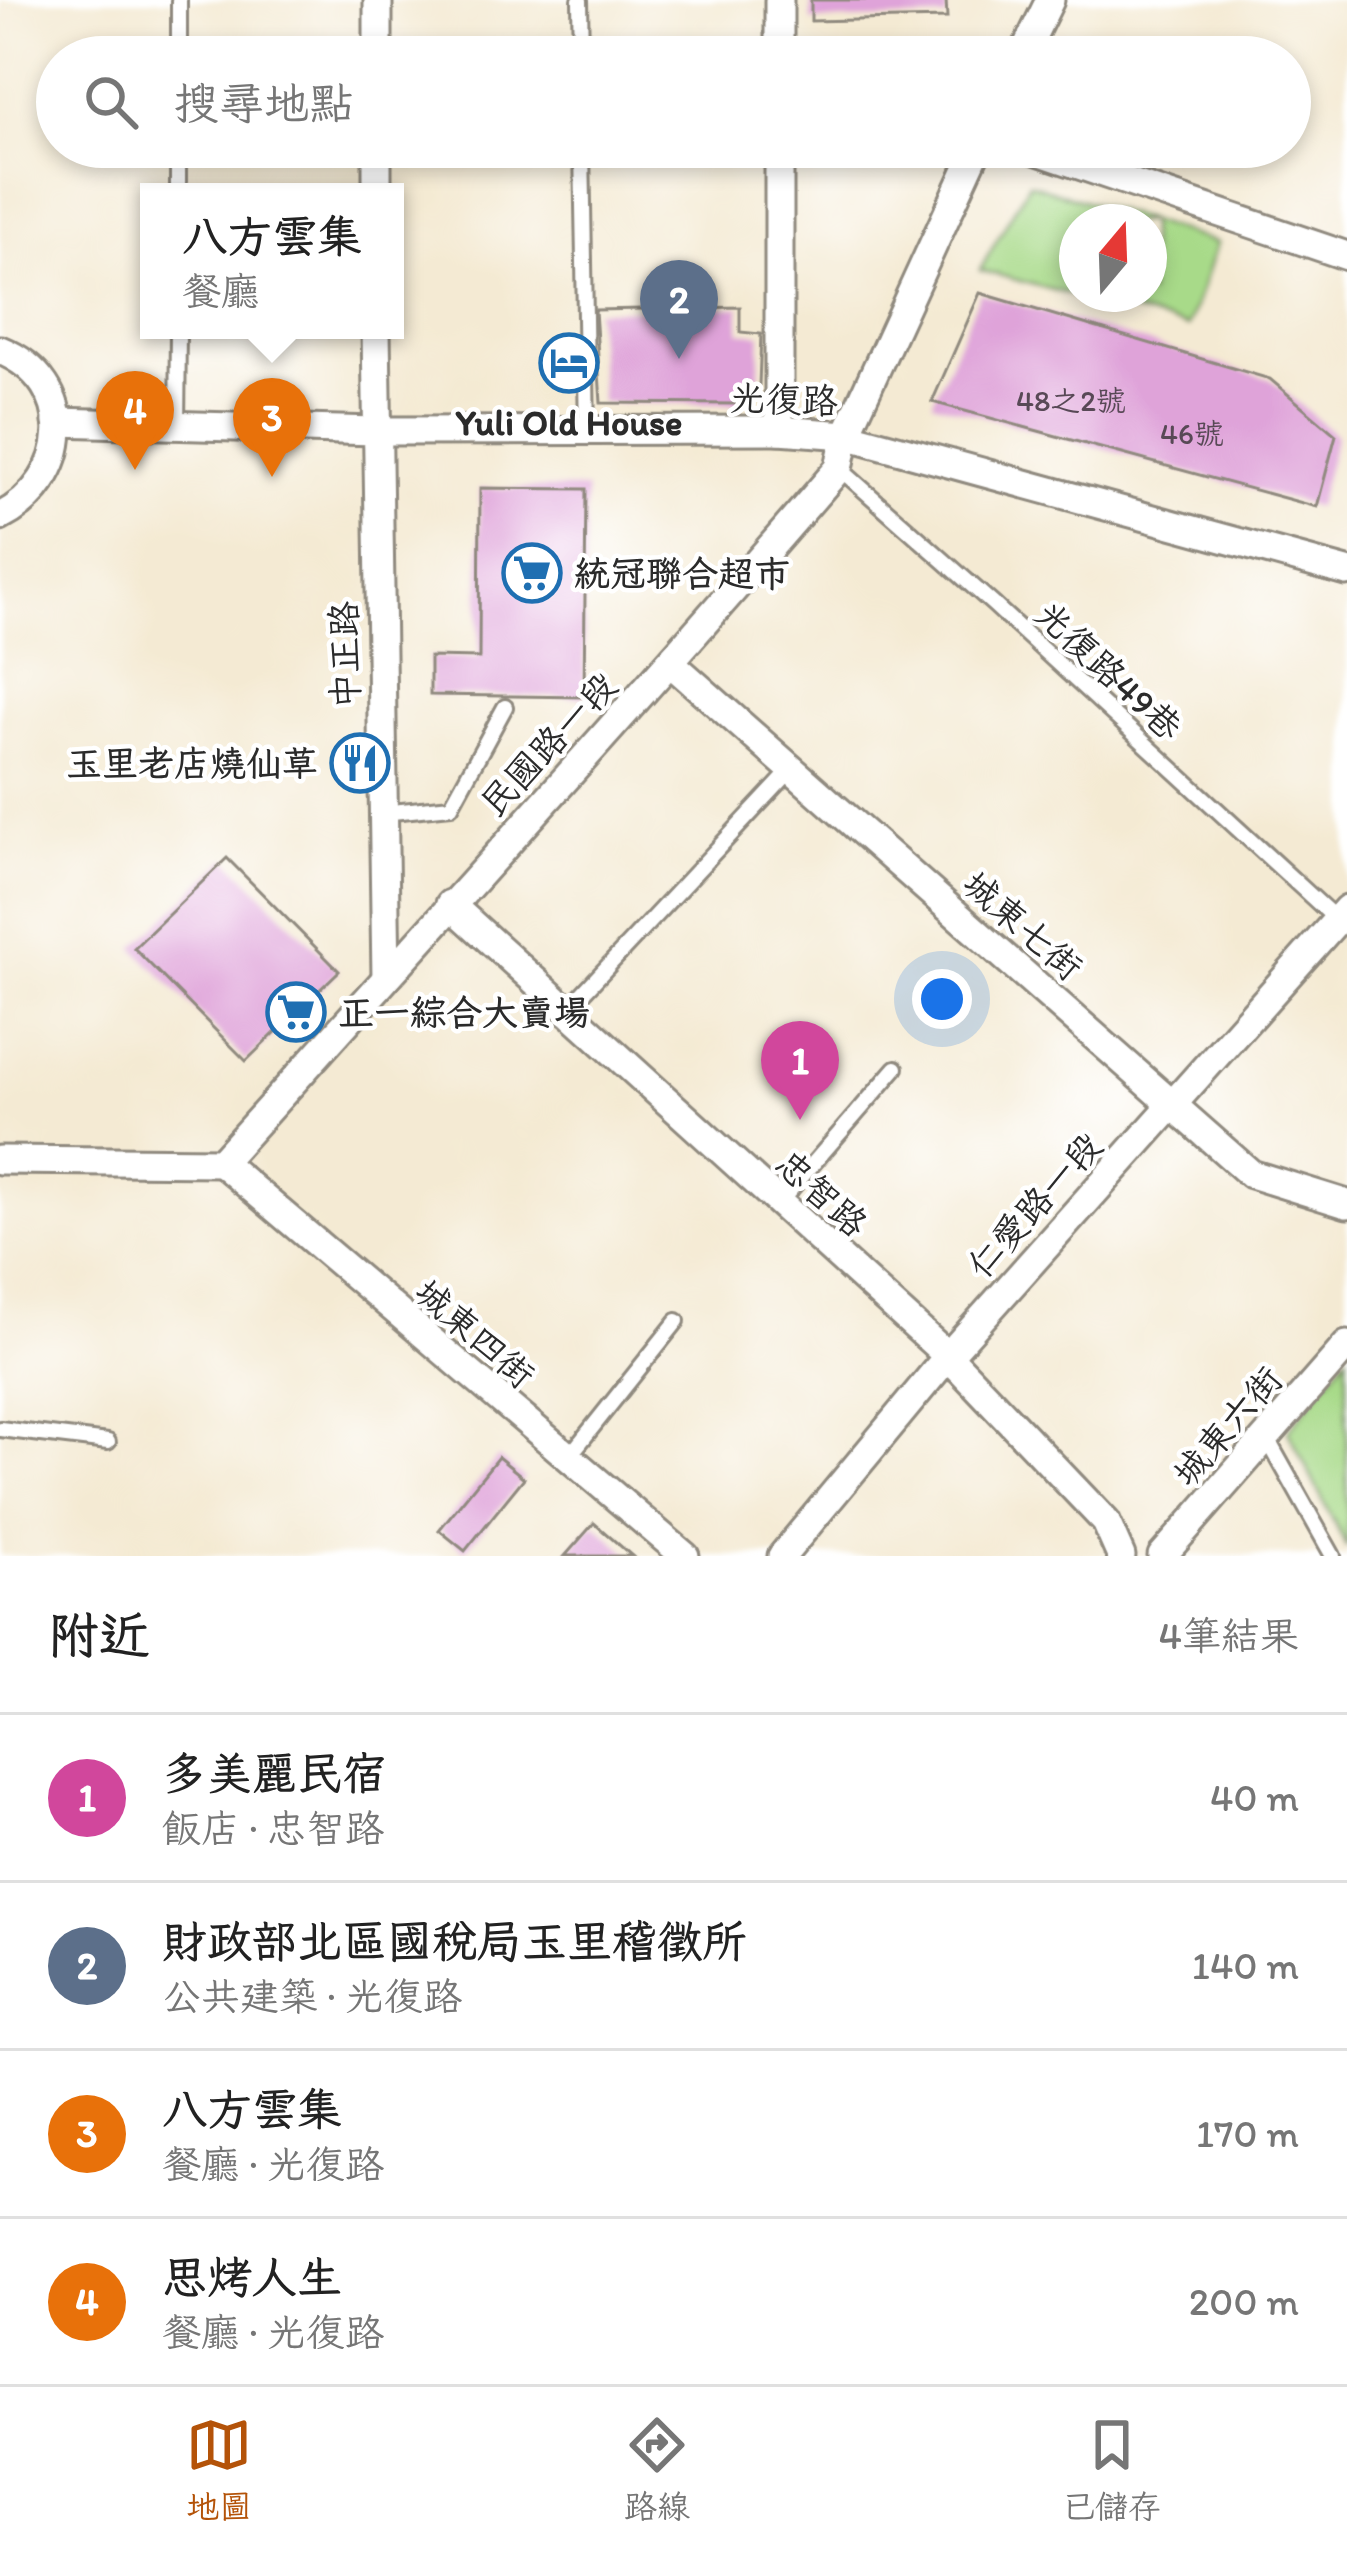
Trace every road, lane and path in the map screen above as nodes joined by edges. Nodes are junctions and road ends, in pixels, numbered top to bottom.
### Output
1 (179, 0) edge
2 (378, 0) edge
3 (580, 0) edge
4 (779, 0) edge
5 (1050, 0) edge
6 (179, 36) edge
7 (378, 36) edge
8 (581, 36) edge
9 (779, 36) edge
10 (1032, 36) edge
11 (582, 168) edge
12 (779, 168) edge
13 (968, 168) edge
14 (1088, 168) edge
15 (1347, 256) edge
16 (178, 339) edge
17 (376, 339) edge
18 (0, 350) edge
19 (57, 422) junction
20 (177, 427) junction
21 (779, 430) junction
22 (376, 431) junction
23 (587, 433) junction
24 (846, 435) junction
25 (839, 468) junction
26 (0, 517) edge
27 (1347, 572) edge
28 (671, 664) junction
29 (505, 706) dead end
30 (791, 769) junction
31 (382, 813) junction
32 (450, 904) junction
33 (1341, 914) edge
34 (386, 978) junction
35 (567, 1010) junction
36 (896, 1068) dead end
37 (1172, 1104) junction
38 (0, 1160) edge
39 (221, 1162) junction
40 (779, 1202) junction
41 (1347, 1204) edge
42 (677, 1321) dead end
43 (1347, 1345) edge
44 (948, 1356) junction
45 (0, 1429) edge
46 (1264, 1435) junction
47 (108, 1442) dead end
48 (567, 1459) junction
49 (685, 1556) edge
50 (782, 1556) edge
51 (1121, 1556) edge
52 (1162, 1556) edge
53 (1333, 1556) edge

1 - 6 lane
2 - 7 street
3 - 8 lane
4 - 9 street
5 - 10 street
11 - 23 lane
12 - 21 street
13 - 24 street, 民國路一段
14 - 15 street
16 - 20 lane
17 - 22 street, 中正路
18 - 19 street
19 - 20 street, 光復路
19 - 26 street
20 - 22 street, 光復路
21 - 23 street, 光復路
21 - 24 street, 光復路
22 - 23 street, 光復路
22 - 31 street, 中正路
24 - 25 street, 民國路一段
24 - 27 street, 光復路
25 - 28 street, 民國路一段
25 - 33 lane, 光復路49巷
28 - 30 street, 城東七街
28 - 32 street, 民國路一段
29 - 31 lane
30 - 35 lane
30 - 37 street, 城東七街
31 - 34 street, 中正路
32 - 34 street, 民國路一段
32 - 35 street, 忠智路
33 - 37 street, 仁愛路一段
34 - 39 street, 民國路一段
35 - 40 street, 忠智路
36 - 40 lane
37 - 41 street, 城東七街
37 - 44 street, 仁愛路一段
38 - 39 street
39 - 48 street, 城東四街
40 - 44 street, 忠智路
42 - 48 lane
43 - 46 street, 城東六街
44 - 50 street, 仁愛路一段
44 - 51 street, 忠智路
45 - 47 lane
46 - 52 street, 城東六街
46 - 53 lane
48 - 49 street, 城東四街

